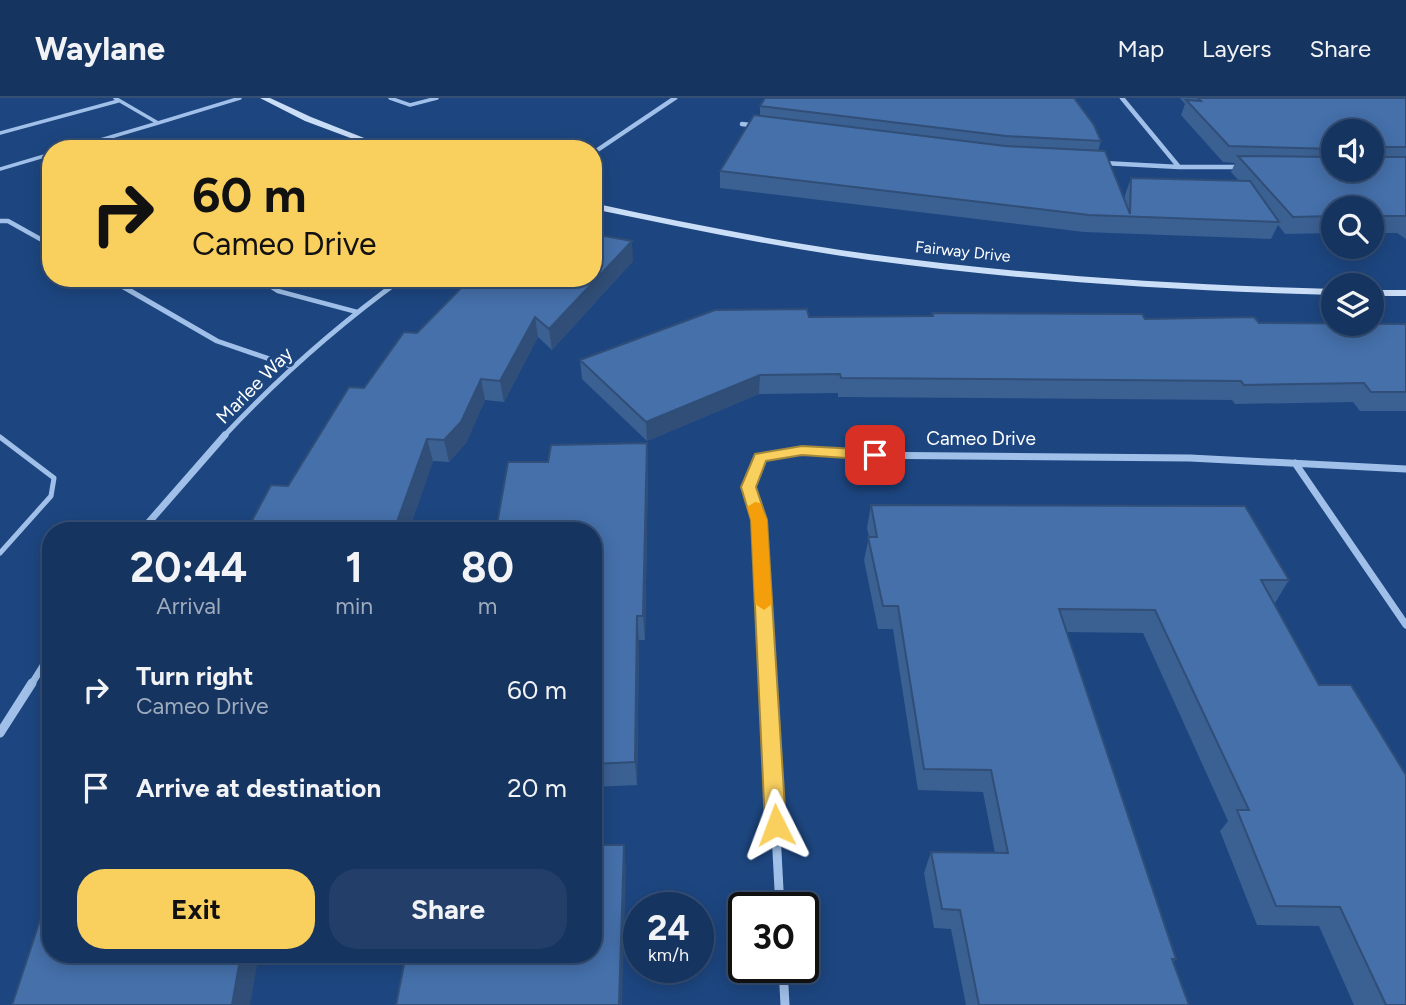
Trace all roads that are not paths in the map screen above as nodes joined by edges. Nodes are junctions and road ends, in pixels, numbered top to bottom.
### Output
1 (240, 98) edge
2 (264, 98) edge
3 (390, 98) edge
4 (437, 98) edge
5 (675, 98) edge
6 (1122, 98) edge
7 (116, 99) edge
8 (158, 123) junction
9 (742, 124) dead end
10 (769, 127) edge
11 (0, 133) edge
12 (100, 140) edge
13 (364, 140) edge
14 (602, 147) edge
15 (42, 157) edge
16 (1098, 162) edge
17 (1179, 167) junction
18 (1243, 167) edge
19 (0, 169) edge
20 (602, 208) edge
21 (0, 221) edge
22 (42, 240) edge
23 (124, 287) edge
24 (272, 287) edge
25 (391, 287) edge
26 (1321, 291) edge
27 (1384, 293) edge
28 (1406, 293) edge
29 (356, 312) junction
30 (293, 368) junction
31 (0, 437) edge
32 (1296, 463) junction
33 (1406, 469) edge
34 (149, 522) edge
35 (0, 554) edge
36 (1406, 625) edge
37 (42, 667) edge
38 (0, 733) edge
39 (779, 892) edge
40 (784, 983) edge
41 (785, 1005) edge

1 - 8 lane
2 - 13 street
3 - 4 lane
5 - 14 street
6 - 17 street
7 - 8 lane
7 - 11 lane
8 - 12 lane
9 - 10 street
15 - 19 lane
16 - 17 street
17 - 18 street
20 - 26 street, Fairway Drive
21 - 22 street
23 - 30 street
24 - 29 lane
25 - 29 street, Marlee Way
27 - 28 street
29 - 30 street, Marlee Way
30 - 34 street, Marlee Way
31 - 35 lane
32 - 33 street, Cameo Drive
32 - 36 street
32 - 39 street, Cameo Drive
37 - 38 street
40 - 41 street

